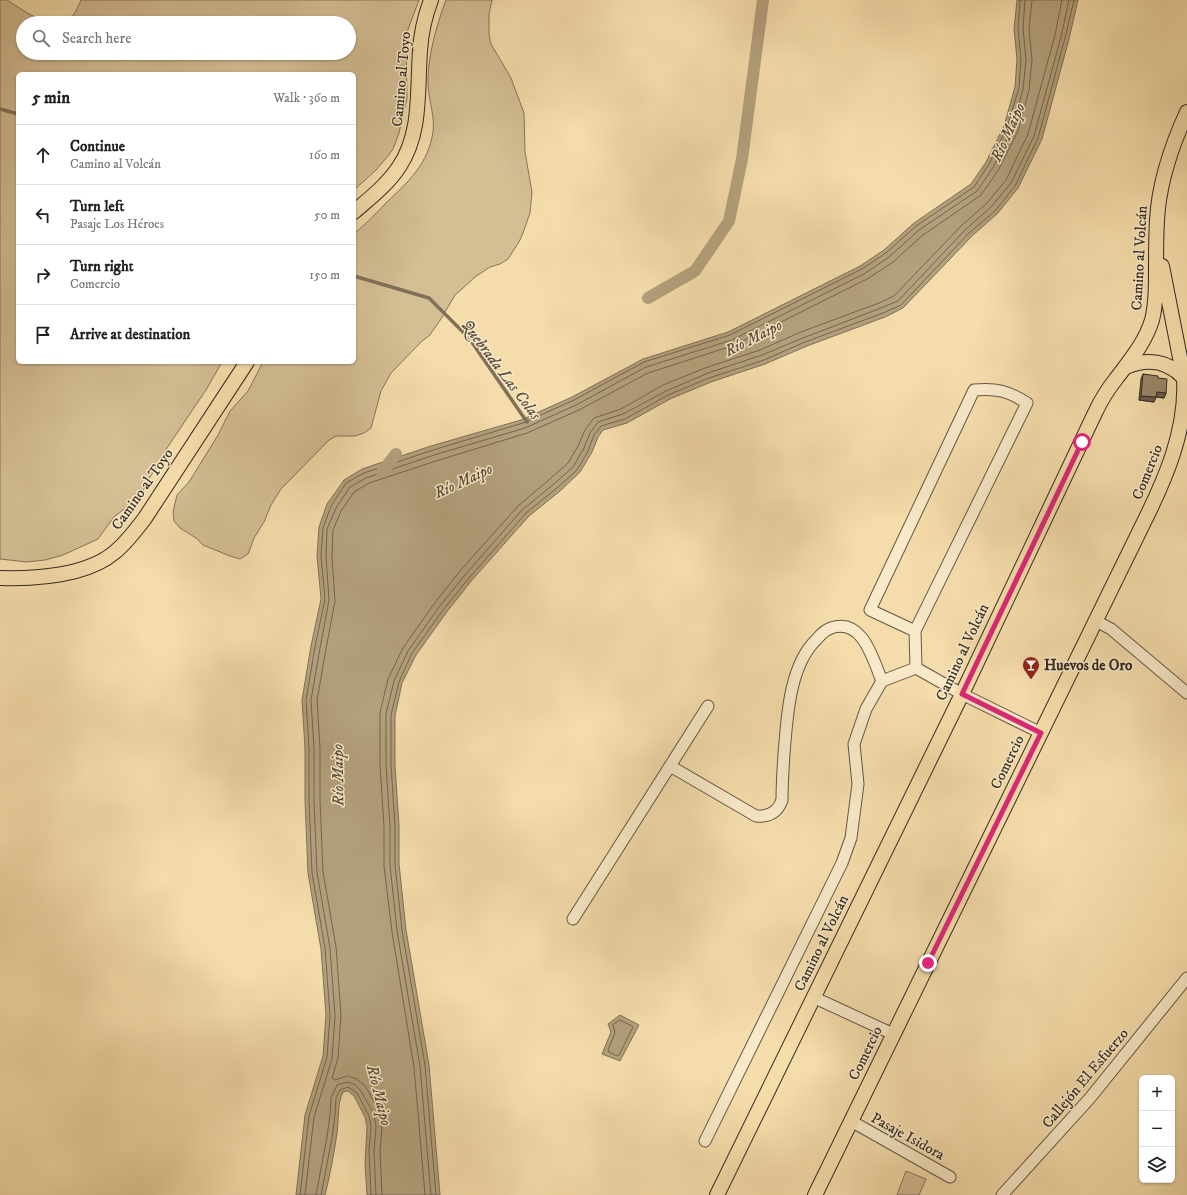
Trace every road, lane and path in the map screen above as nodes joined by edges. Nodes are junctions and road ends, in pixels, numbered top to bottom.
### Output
1 (431, 0) edge
2 (1187, 112) edge
3 (356, 210) edge
4 (1156, 239) junction
5 (246, 364) edge
6 (1126, 367) junction
7 (1184, 378) junction
8 (0, 578) edge
9 (1096, 621) junction
10 (915, 631) junction
11 (916, 668) junction
12 (882, 681) junction
13 (1187, 693) edge
14 (962, 694) junction
15 (708, 706) dead end
16 (1041, 733) junction
17 (670, 766) junction
18 (573, 919) dead end
19 (1187, 978) edge
20 (813, 997) junction
21 (893, 1034) junction
22 (851, 1121) junction
23 (705, 1141) dead end
24 (950, 1177) dead end
25 (717, 1195) edge
26 (815, 1195) edge
27 (1002, 1195) edge

1 - 3 main road, Camino al Toyo
2 - 4 main road, Camino al Volcán
4 - 6 main road, Camino al Volcán
4 - 7 main road, Comercio
5 - 8 main road, Camino al Toyo
6 - 7 main road
6 - 14 main road, Camino al Volcán
7 - 9 main road, Comercio
9 - 13 street
9 - 16 main road, Comercio
10 - 10 street
10 - 11 street
11 - 12 street
11 - 14 street
12 - 17 street
12 - 23 street
14 - 16 street
14 - 20 main road, Camino al Volcán
15 - 17 street
16 - 21 main road, Comercio
17 - 18 street
19 - 27 street, Callejón El Esfuerzo
20 - 21 street
20 - 25 main road, Camino al Volcán
21 - 22 main road, Comercio
22 - 24 street, Pasaje Isidora
22 - 26 main road, Comercio

